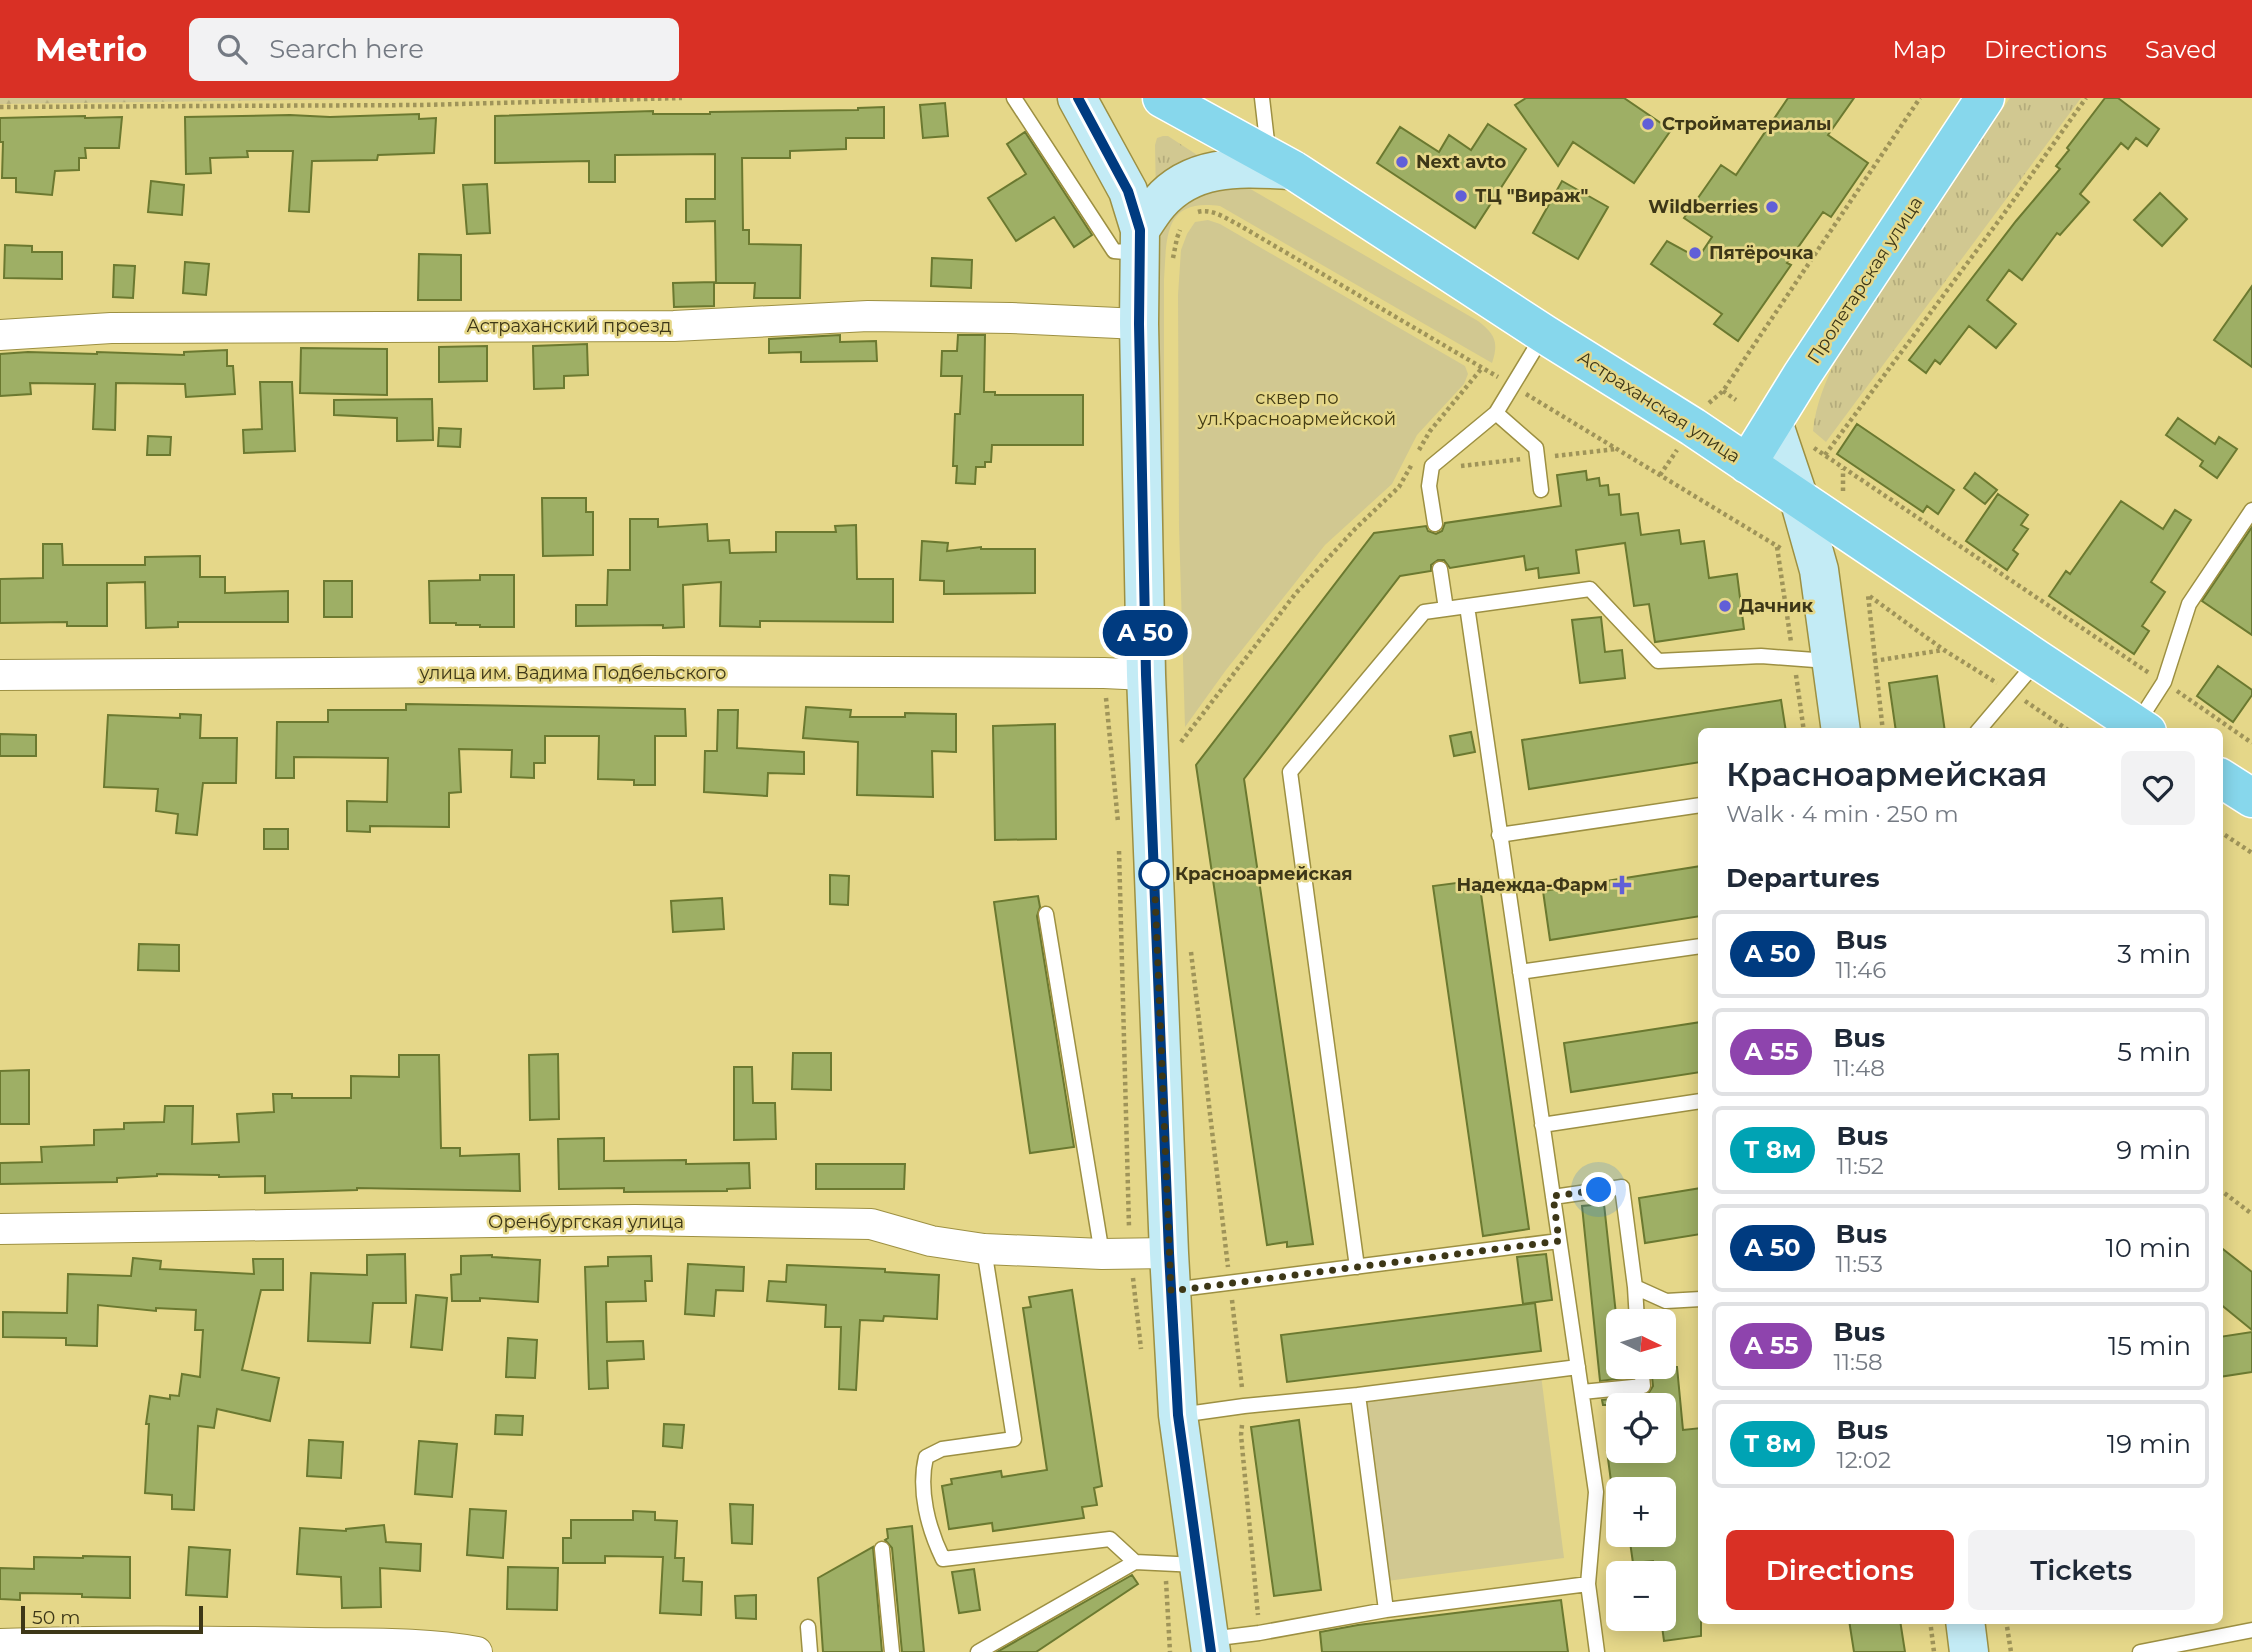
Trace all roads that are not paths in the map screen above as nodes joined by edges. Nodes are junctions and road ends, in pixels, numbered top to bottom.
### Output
1 (1014, 98) edge
2 (1077, 98) edge
3 (1162, 98) edge
4 (1262, 98) edge
5 (1985, 98) edge
6 (1281, 162) junction
7 (1140, 242) junction
8 (1139, 324) junction
9 (1544, 334) junction
10 (0, 335) edge
11 (1496, 413) junction
12 (1773, 422) junction
13 (1747, 464) junction
14 (1541, 490) dead end
15 (1799, 499) junction
16 (2252, 510) edge
17 (1435, 524) dead end
18 (1440, 569) dead end
19 (1467, 606) junction
20 (1446, 609) junction
21 (2038, 660) junction
22 (1831, 661) junction
23 (0, 675) edge
24 (1146, 675) junction
25 (1840, 728) edge
26 (1980, 728) edge
27 (2142, 728) edge
28 (2223, 780) edge
29 (2252, 799) edge
30 (1698, 805) edge
31 (1499, 835) junction
32 (1046, 914) dead end
33 (1698, 946) edge
34 (1520, 972) junction
35 (1698, 1101) edge
36 (1542, 1125) junction
37 (1553, 1196) junction
38 (0, 1229) edge
39 (1559, 1241) junction
40 (984, 1249) junction
41 (1169, 1253) junction
42 (1102, 1254) junction
43 (1357, 1267) junction
44 (1635, 1287) junction
45 (1171, 1291) junction
46 (1698, 1299) edge
47 (1636, 1309) edge
48 (1578, 1367) junction
49 (1642, 1379) edge
50 (1582, 1392) junction
51 (1358, 1395) junction
52 (1178, 1415) junction
53 (882, 1549) dead end
54 (1135, 1562) junction
55 (1199, 1565) junction
56 (1588, 1584) junction
57 (1386, 1610) junction
58 (1966, 1624) edge
59 (808, 1627) dead end
60 (2252, 1630) edge
61 (0, 1644) edge
62 (1210, 1646) edge
63 (995, 1648) edge
64 (477, 1652) edge
65 (810, 1652) edge
66 (892, 1652) edge
67 (978, 1652) edge
68 (1597, 1652) edge
69 (1969, 1652) edge
70 (2142, 1652) edge

1 - 7 lane
2 - 7 street
3 - 6 main road, Астраханская улица
4 - 6 lane
5 - 12 main road, Пролетарская улица
6 - 7 street
6 - 9 main road, Астраханская улица
7 - 8 street
8 - 10 street, Астраханский проезд
8 - 24 street
9 - 11 lane
9 - 13 main road, Астраханская улица
11 - 14 lane
11 - 17 lane
12 - 13 main road, Пролетарская улица
12 - 15 street
13 - 15 main road, Астраханская улица
15 - 21 main road, Астраханская улица
15 - 22 street
16 - 27 lane
18 - 20 lane
19 - 20 lane
19 - 22 lane
19 - 31 lane
20 - 43 lane
21 - 26 lane
21 - 27 main road, Астраханская улица
22 - 25 street
23 - 24 street, улица им. Вадима Подбельского
24 - 41 street
28 - 29 main road
30 - 31 lane
31 - 34 lane
32 - 42 lane
33 - 34 lane
34 - 36 lane
35 - 36 lane
36 - 37 lane
37 - 39 lane
37 - 44 lane
38 - 40 street, Оренбургская улица
39 - 43 lane
39 - 48 lane
40 - 42 street, Оренбургская улица
40 - 54 lane
41 - 42 street, Оренбургская улица
41 - 45 street
43 - 45 lane
44 - 46 lane
44 - 47 lane
45 - 52 street
48 - 50 lane
48 - 51 lane
49 - 50 lane
50 - 56 lane
51 - 52 lane
51 - 57 lane
52 - 55 street
53 - 66 lane
54 - 55 lane
54 - 63 lane
55 - 62 street
56 - 57 lane
56 - 68 lane
57 - 62 lane
58 - 69 street
59 - 65 lane
60 - 70 lane
61 - 64 street
63 - 67 lane

